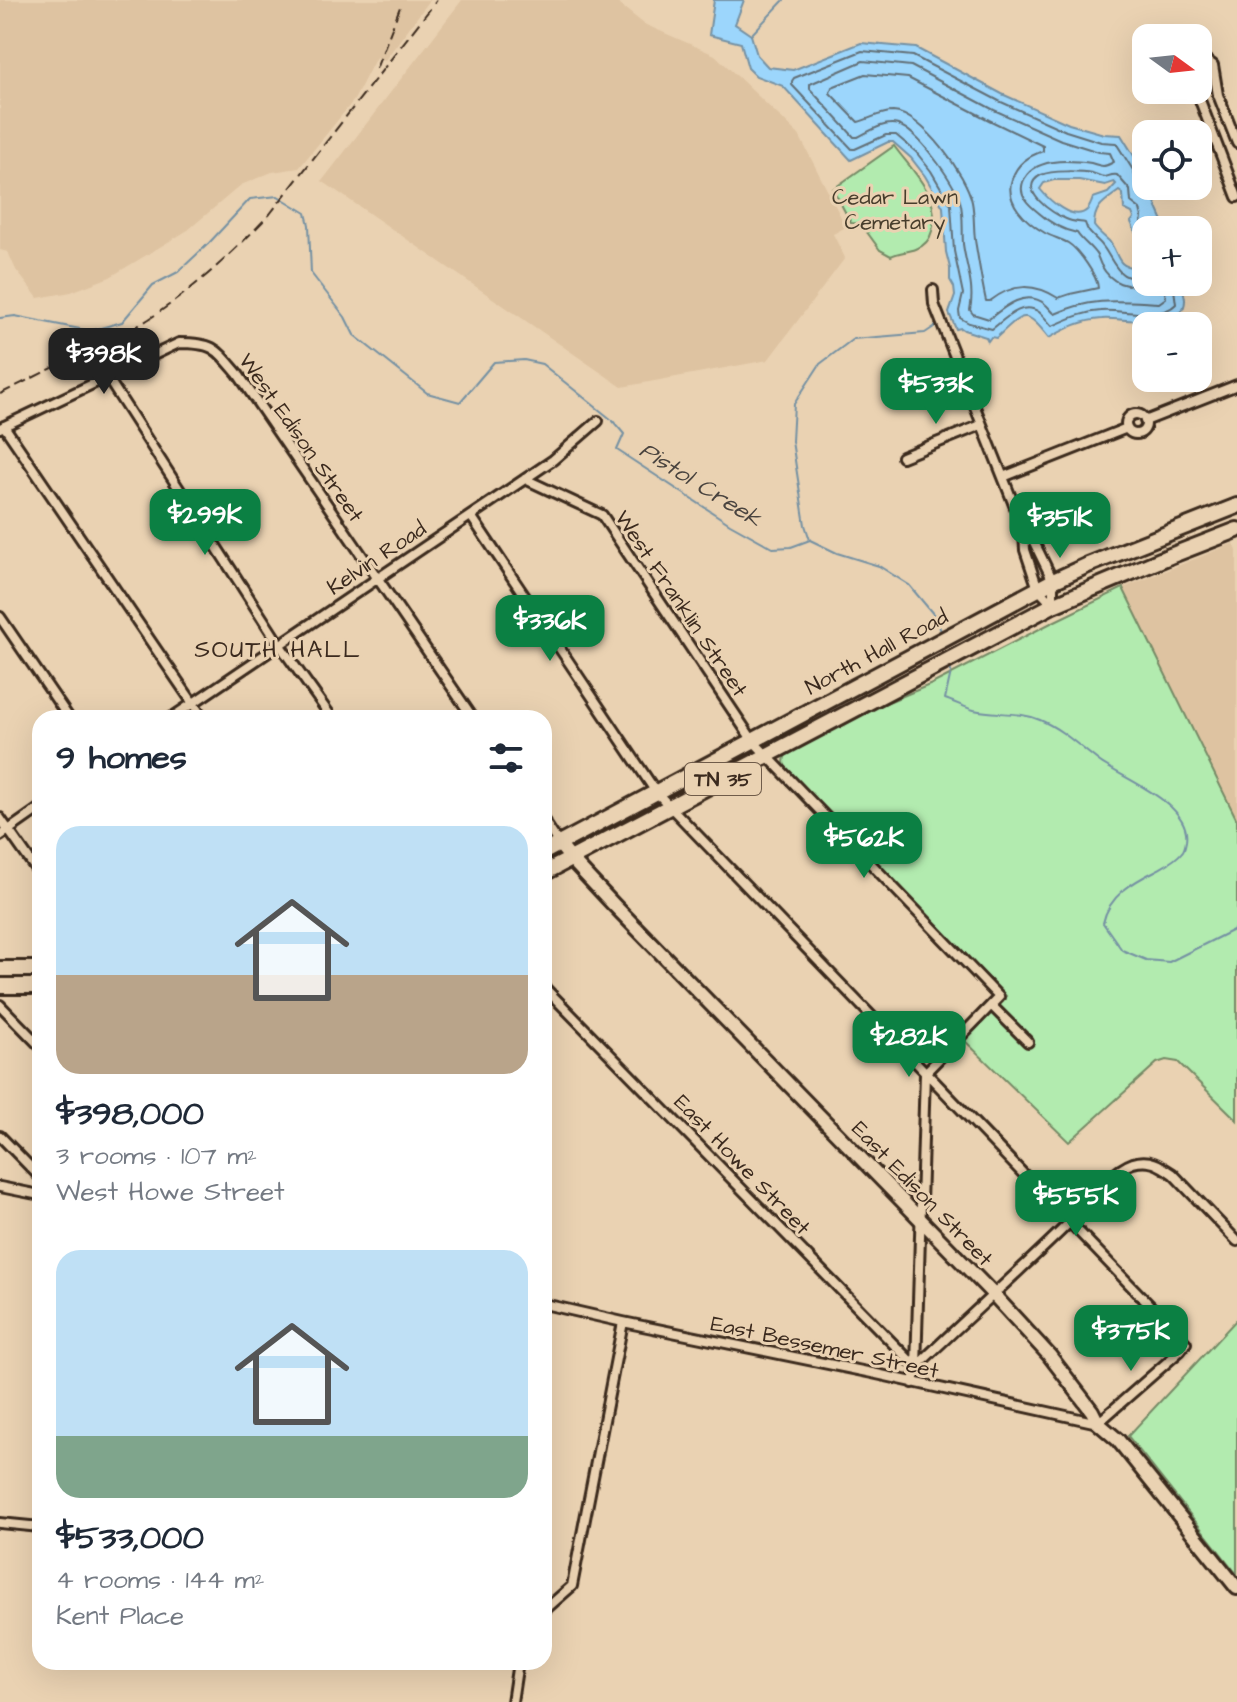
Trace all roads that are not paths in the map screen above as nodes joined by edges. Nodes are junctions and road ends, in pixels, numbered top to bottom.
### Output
1 (1212, 64) edge
2 (1201, 104) edge
3 (1237, 143) edge
4 (1237, 197) edge
5 (933, 290) dead end
6 (107, 377) junction
7 (1237, 385) edge
8 (598, 421) dead end
9 (1145, 421) junction
10 (981, 425) junction
11 (2, 427) edge
12 (1127, 428) junction
13 (902, 457) dead end
14 (1003, 477) junction
15 (525, 479) junction
16 (1237, 506) edge
17 (471, 516) junction
18 (1237, 530) edge
19 (1024, 532) junction
20 (377, 577) junction
21 (1053, 581) junction
22 (1038, 589) junction
23 (1053, 605) junction
24 (0, 617) edge
25 (279, 644) junction
26 (193, 703) junction
27 (64, 710) edge
28 (183, 710) edge
29 (198, 710) edge
30 (326, 710) edge
31 (468, 710) edge
32 (753, 741) junction
33 (767, 755) junction
34 (656, 792) junction
35 (669, 806) junction
36 (32, 814) edge
37 (0, 818) edge
38 (4, 833) edge
39 (552, 833) edge
40 (559, 844) junction
41 (552, 848) edge
42 (571, 859) junction
43 (32, 866) edge
44 (552, 869) edge
45 (0, 969) edge
46 (32, 969) edge
47 (0, 986) edge
48 (32, 986) edge
49 (552, 995) edge
50 (0, 1005) edge
51 (991, 1005) junction
52 (32, 1038) edge
53 (1028, 1042) dead end
54 (925, 1073) junction
55 (0, 1136) edge
56 (32, 1169) edge
57 (0, 1187) edge
58 (32, 1193) edge
59 (920, 1219) junction
60 (1070, 1221) junction
61 (1237, 1241) edge
62 (993, 1294) junction
63 (552, 1306) edge
64 (623, 1322) junction
65 (916, 1367) junction
66 (913, 1383) junction
67 (1098, 1423) junction
68 (0, 1523) edge
69 (32, 1526) edge
70 (1237, 1588) edge
71 (552, 1604) edge
72 (517, 1670) edge
73 (512, 1702) edge

1 - 3 street
2 - 4 street
5 - 10 street
6 - 11 street
6 - 20 street, West Edison Street
6 - 25 street
7 - 9 street
8 - 15 street, Kelvin Road
9 - 12 street
9 - 12 street
10 - 13 street
10 - 14 street
11 - 26 street
12 - 14 street
14 - 19 street
15 - 17 street, Kelvin Road
15 - 32 street, West Franklin Street
16 - 21 main road, North Hall Road / TN 35
17 - 20 street, Kelvin Road
17 - 34 street
18 - 23 main road, North Hall Road / TN 35
19 - 21 street
19 - 22 street
20 - 25 street, Kelvin Road
20 - 31 street, West Edison Street
21 - 22 main road, North Hall Road / TN 35
21 - 23 street
22 - 23 street
22 - 32 main road, North Hall Road / TN 35
23 - 33 main road, North Hall Road / TN 35
24 - 27 street
25 - 26 street, Kelvin Road
25 - 30 street
26 - 28 street, Kelvin Road
26 - 29 street
32 - 33 street, West Franklin Street
32 - 34 main road, North Hall Road / TN 35
33 - 35 main road, North Hall Road / TN 35
33 - 51 street, West Franklin Street
34 - 35 street
34 - 40 main road, North Hall Road / TN 35
35 - 42 main road, North Hall Road / TN 35
35 - 54 street
36 - 38 street
37 - 38 street
38 - 43 street
39 - 40 street
40 - 41 main road, North Hall Road / TN 35
40 - 42 street, East Edison Street
42 - 44 main road, North Hall Road / TN 35
42 - 59 street, East Edison Street
45 - 46 main road
47 - 48 main road
49 - 65 street, East Howe Street
50 - 52 street
51 - 53 street
51 - 54 street
54 - 59 street
54 - 60 street
55 - 56 street
57 - 58 street
59 - 62 street, East Edison Street
59 - 65 street
60 - 61 street
60 - 62 street
60 - 67 street
62 - 65 street
62 - 67 street, East Edison Street
63 - 64 street, East Bessemer Street
64 - 66 street, East Bessemer Street
64 - 71 street
65 - 66 street
66 - 67 street, East Bessemer Street
67 - 70 street, East Edison Street
68 - 69 street
72 - 73 street

